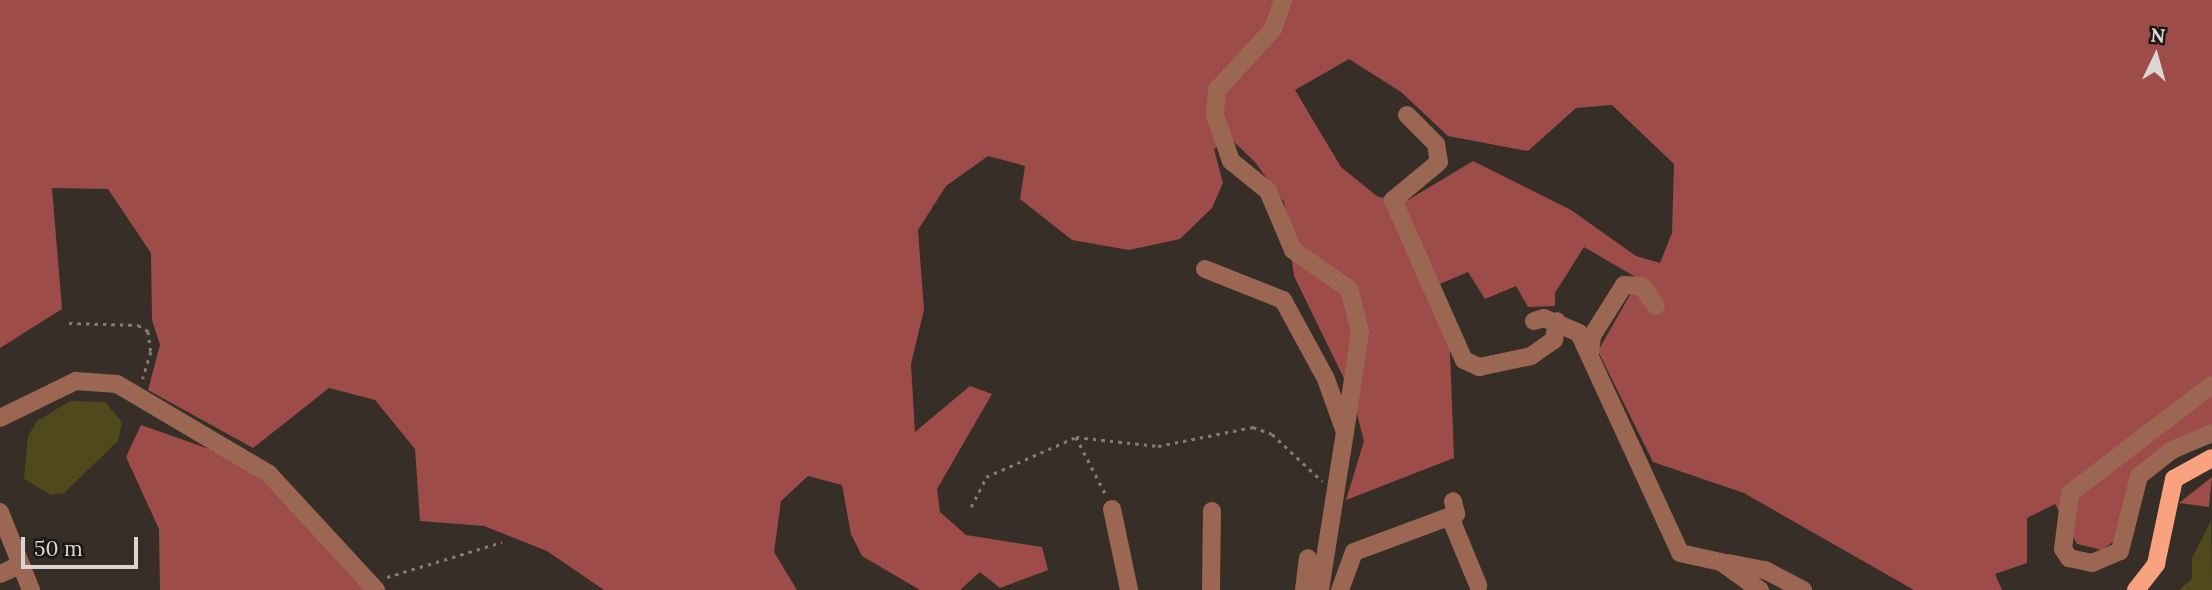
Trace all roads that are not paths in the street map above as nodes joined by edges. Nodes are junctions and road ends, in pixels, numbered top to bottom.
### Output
1 (1283, 0) edge
2 (1407, 115) dead end
3 (1205, 270) dead end
4 (1656, 306) dead end
5 (1534, 321) dead end
6 (1557, 321) junction
7 (1590, 354) junction
8 (2212, 385) edge
9 (0, 418) edge
10 (1345, 432) junction
11 (2212, 433) edge
12 (2212, 458) edge
13 (1112, 509) road end
14 (1212, 511) dead end
15 (0, 512) edge
16 (1308, 558) dead end
17 (1721, 562) junction
18 (20, 565) junction
19 (0, 574) edge
20 (374, 587) edge
21 (1477, 588) edge
22 (31, 590) edge
23 (1129, 590) edge
24 (1211, 590) edge
25 (1304, 590) edge
26 (1320, 590) edge
27 (1340, 590) edge
28 (1760, 590) edge
29 (1802, 590) edge
30 (2136, 590) edge

1 - 10 street
2 - 6 street
3 - 10 street
4 - 7 street
5 - 6 street
6 - 7 street
7 - 17 street
8 - 11 street
9 - 20 street
10 - 26 street
12 - 30 main road
13 - 23 street
14 - 24 street
15 - 18 street
16 - 25 street
17 - 28 street
17 - 29 street
18 - 19 street
18 - 22 street
21 - 27 street

